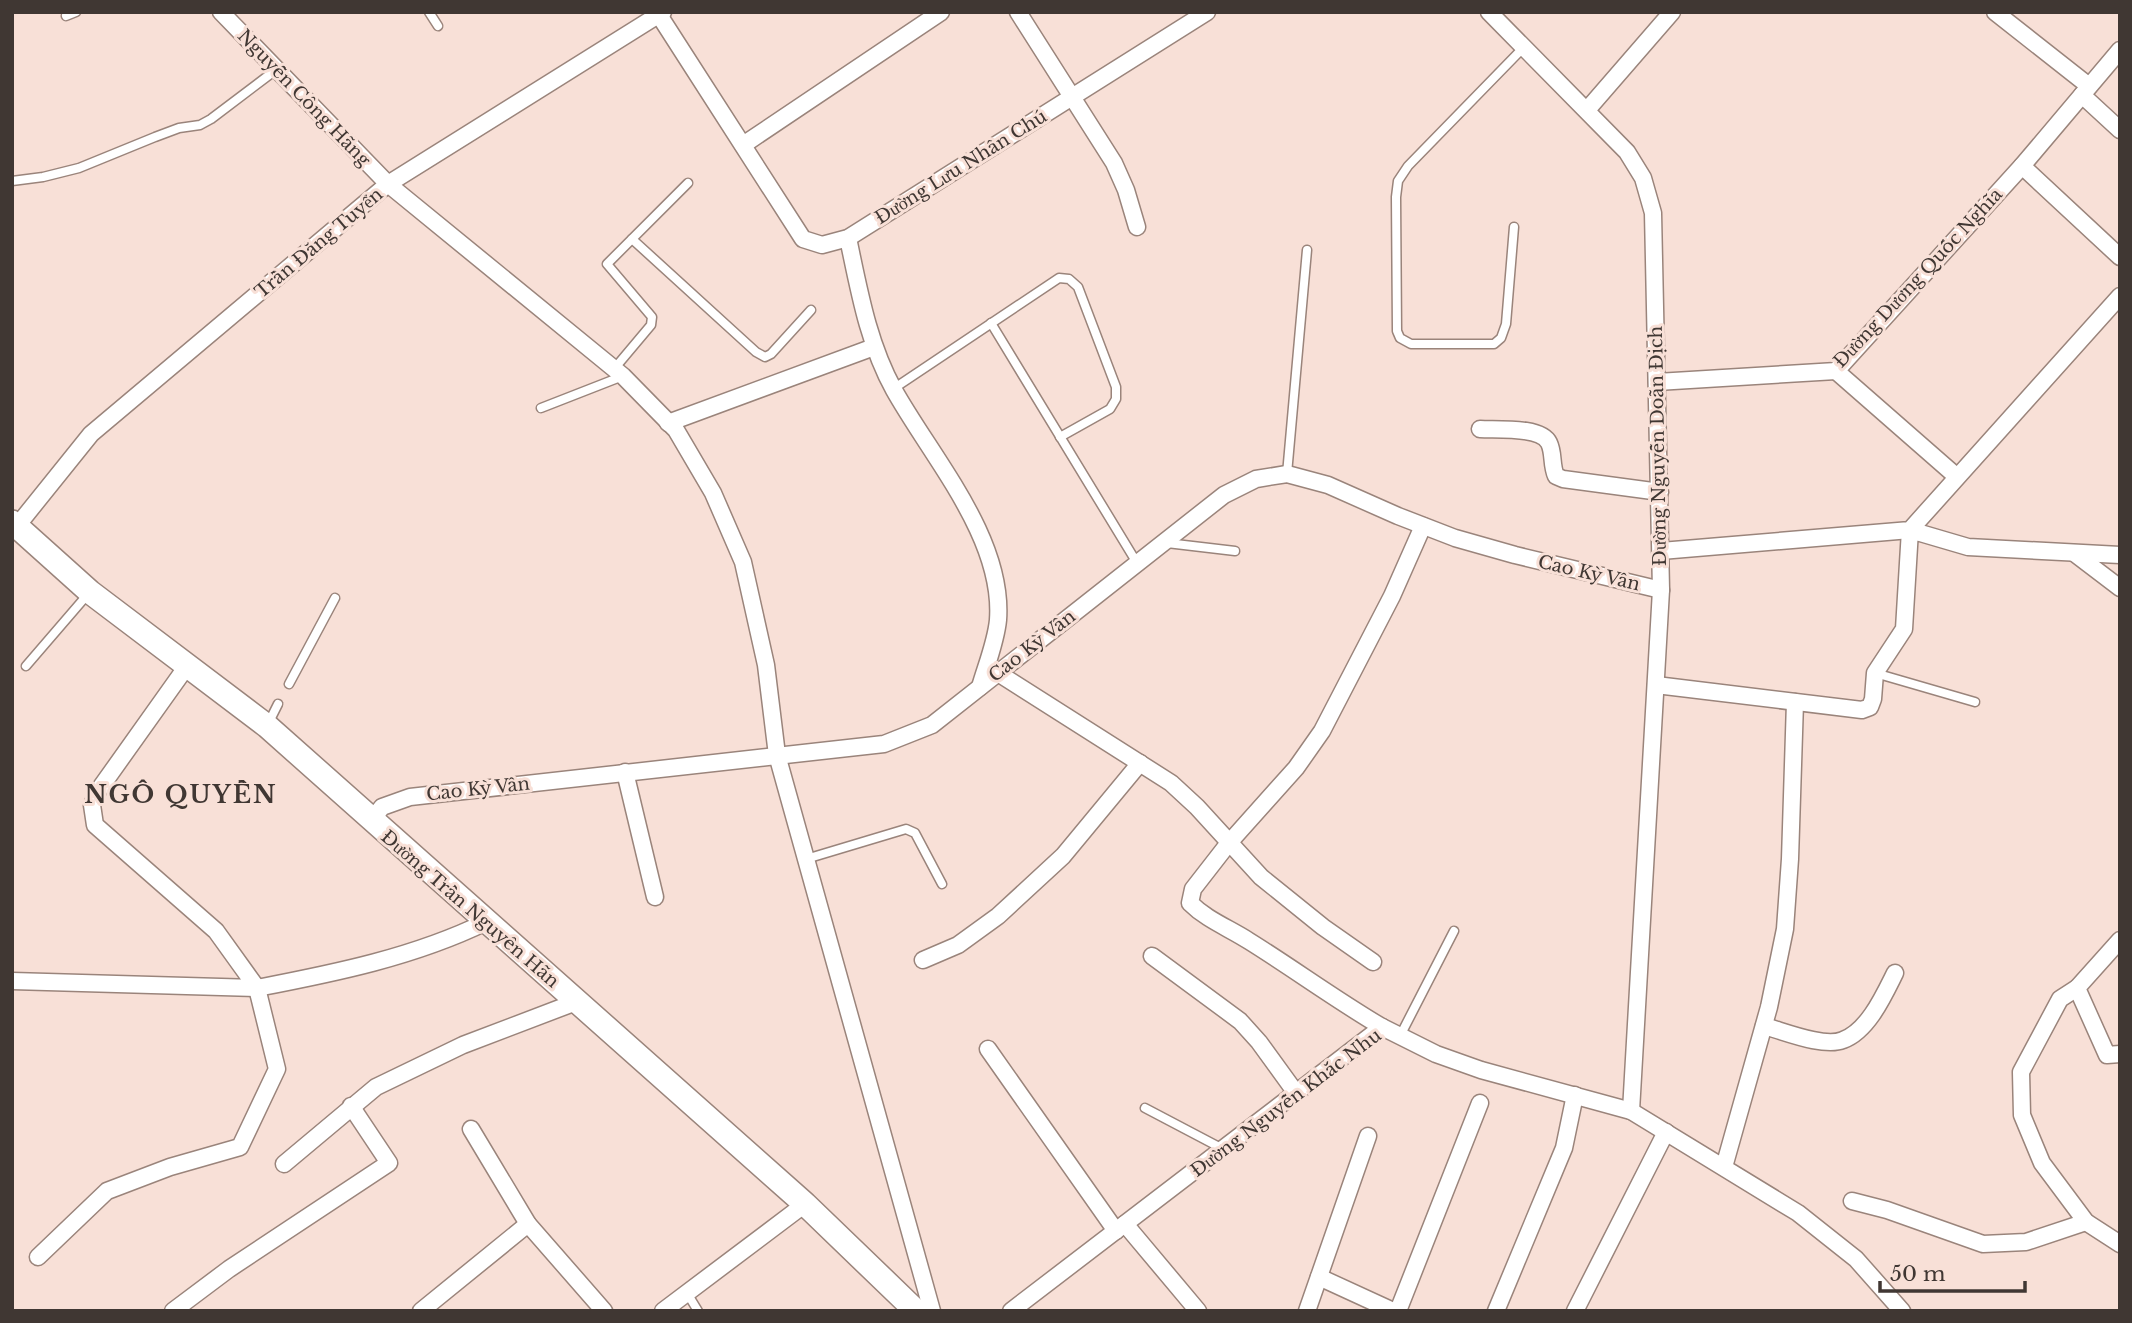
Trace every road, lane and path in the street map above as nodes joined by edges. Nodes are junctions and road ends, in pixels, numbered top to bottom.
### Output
1 (76, 12) edge
2 (220, 12) edge
3 (429, 12) edge
4 (941, 12) edge
5 (1018, 12) edge
6 (1207, 12) edge
7 (1489, 12) edge
8 (1672, 12) edge
9 (1994, 12) edge
10 (661, 13) edge
11 (66, 16) dead end
12 (438, 26) dead end
13 (1524, 47) junction
14 (2120, 50) edge
15 (277, 69) junction
16 (2086, 91) junction
17 (1072, 97) junction
18 (1587, 110) junction
19 (2120, 130) edge
20 (743, 145) junction
21 (2022, 166) junction
22 (12, 181) edge
23 (688, 183) dead end
24 (388, 184) junction
25 (1136, 227) dead end
26 (1514, 228) dead end
27 (848, 238) junction
28 (632, 239) junction
29 (1307, 250) dead end
30 (2120, 257) edge
31 (2120, 296) edge
32 (811, 310) dead end
33 (991, 323) junction
34 (874, 347) junction
35 (1836, 371) junction
36 (619, 373) junction
37 (1657, 382) junction
38 (893, 389) junction
39 (541, 408) dead end
40 (668, 423) junction
41 (1480, 429) dead end
42 (1060, 438) junction
43 (1287, 474) junction
44 (1956, 476) junction
45 (1660, 492) junction
46 (14, 524) edge
47 (1423, 526) junction
48 (1910, 530) junction
49 (1164, 542) junction
50 (1235, 551) dead end
51 (1661, 551) junction
52 (2074, 553) junction
53 (2120, 555) edge
54 (1137, 563) junction
55 (2120, 588) edge
56 (1661, 590) junction
57 (90, 592) junction
58 (335, 598) dead end
59 (26, 666) dead end
60 (187, 666) junction
61 (998, 673) junction
62 (1875, 673) junction
63 (289, 684) dead end
64 (1656, 685) junction
65 (980, 687) junction
66 (1795, 702) junction
67 (1975, 702) dead end
68 (278, 704) dead end
69 (267, 726) junction
70 (777, 755) junction
71 (1140, 763) junction
72 (625, 772) junction
73 (371, 821) junction
74 (1228, 844) junction
75 (806, 859) junction
76 (942, 884) dead end
77 (655, 897) dead end
78 (486, 922) junction
79 (1454, 931) dead end
80 (2120, 940) edge
81 (1152, 956) dead end
82 (923, 960) dead end
83 (1373, 962) dead end
84 (1895, 973) dead end
85 (12, 981) edge
86 (257, 988) junction
87 (2077, 988) junction
88 (576, 1002) junction
89 (1764, 1026) junction
90 (1382, 1027) junction
91 (1400, 1036) junction
92 (988, 1049) dead end
93 (2120, 1054) edge
94 (1296, 1093) junction
95 (1575, 1095) junction
96 (1480, 1103) dead end
97 (351, 1107) junction
98 (1145, 1108) dead end
99 (1631, 1111) junction
100 (471, 1129) dead end
101 (1666, 1132) junction
102 (1368, 1136) dead end
103 (1223, 1149) junction
104 (284, 1164) dead end
105 (1724, 1167) junction
106 (1852, 1201) dead end
107 (805, 1204) junction
108 (2086, 1222) junction
109 (528, 1224) junction
110 (1121, 1228) junction
111 (2120, 1244) edge
112 (38, 1257) dead end
113 (1319, 1277) junction
114 (687, 1293) junction
115 (173, 1311) edge
116 (421, 1311) edge
117 (604, 1311) edge
118 (663, 1311) edge
119 (698, 1311) edge
120 (916, 1311) edge
121 (932, 1311) edge
122 (1011, 1311) edge
123 (1198, 1311) edge
124 (1307, 1311) edge
125 (1395, 1311) edge
126 (1496, 1311) edge
127 (1575, 1311) edge
128 (1902, 1311) edge

1 - 11 lane
2 - 15 street, Nguyễn Công Hãng
3 - 12 lane
4 - 20 street
5 - 17 street
6 - 17 street, Đường Lưu Nhân Chú
7 - 13 street, Đường Nguyễn Doãn Địch
8 - 18 street
9 - 16 street
10 - 20 street, Đường Lưu Nhân Chú
10 - 24 street, Trần Đăng Tuyển
13 - 18 street, Đường Nguyễn Doãn Địch
13 - 26 lane
14 - 16 street, Đường Dương Quốc Nghĩa
15 - 22 lane
15 - 24 street, Nguyễn Công Hãng
16 - 19 street
16 - 21 street, Đường Dương Quốc Nghĩa
17 - 25 street
17 - 27 street, Đường Lưu Nhân Chú
18 - 37 street, Đường Nguyễn Doãn Địch
20 - 27 street, Đường Lưu Nhân Chú
21 - 30 street
21 - 35 street, Đường Dương Quốc Nghĩa
23 - 28 lane
24 - 36 street, Nguyễn Công Hãng
24 - 46 street, Trần Đăng Tuyển
27 - 34 street
28 - 32 lane
28 - 36 lane
29 - 43 lane
31 - 44 street
33 - 38 lane
33 - 42 lane
33 - 42 lane
34 - 38 street
34 - 40 street
35 - 37 street, Đường Dương Quốc Nghĩa
35 - 44 street
36 - 39 lane
36 - 40 street, Nguyễn Công Hãng
37 - 45 street, Đường Nguyễn Doãn Địch
38 - 65 street
40 - 70 street, Nguyễn Công Hãng
41 - 45 street
42 - 54 lane
43 - 47 street, Cao Kỳ Vân
43 - 49 street, Cao Kỳ Vân
44 - 48 street
45 - 51 street, Đường Nguyễn Doãn Địch
46 - 57 street, Đường Trần Nguyên Hãn
47 - 56 street, Cao Kỳ Vân
47 - 74 street
48 - 51 street
48 - 52 street
48 - 62 street
49 - 50 lane
49 - 54 street, Cao Kỳ Vân
51 - 56 street, Đường Nguyễn Doãn Địch
52 - 53 street
52 - 55 street
54 - 61 street, Cao Kỳ Vân
56 - 64 street, Đường Nguyễn Doãn Địch
57 - 59 lane
57 - 60 street, Đường Trần Nguyên Hãn
58 - 63 lane
60 - 69 street, Đường Trần Nguyên Hãn
60 - 86 street
61 - 65 street, Cao Kỳ Vân
61 - 71 street
62 - 66 street
62 - 67 lane
64 - 66 street
64 - 99 street, Đường Nguyễn Doãn Địch
65 - 70 street, Cao Kỳ Vân
66 - 89 street
68 - 69 lane
69 - 73 street, Đường Trần Nguyên Hãn
70 - 72 street, Cao Kỳ Vân
70 - 75 street, Nguyễn Công Hãng
71 - 74 street
71 - 82 street
72 - 73 street, Cao Kỳ Vân
72 - 77 street
73 - 78 street, Đường Trần Nguyên Hãn
74 - 83 street
74 - 90 street
75 - 76 lane
75 - 121 street, Nguyễn Công Hãng
78 - 86 street
78 - 88 street, Đường Trần Nguyên Hãn
79 - 91 lane
80 - 87 street
81 - 94 street
84 - 89 street
85 - 86 street
86 - 112 street
87 - 93 street
87 - 108 street
88 - 97 street
88 - 107 street, Đường Trần Nguyên Hãn
89 - 105 street
90 - 91 street, Đường Nguyễn Khắc Nhu
90 - 94 street, Đường Nguyễn Khắc Nhu
91 - 95 street, Đường Nguyễn Khắc Nhu
92 - 110 street
94 - 103 street, Đường Nguyễn Khắc Nhu
95 - 99 street, Đường Nguyễn Khắc Nhu
95 - 126 street
96 - 125 street
97 - 104 street
97 - 115 street
98 - 103 lane
99 - 101 street, Đường Nguyễn Khắc Nhu
100 - 109 street
101 - 105 street, Đường Nguyễn Khắc Nhu
101 - 127 street
102 - 113 street
103 - 110 street, Đường Nguyễn Khắc Nhu
105 - 128 street, Đường Nguyễn Khắc Nhu
106 - 108 street
107 - 114 street
107 - 120 street, Đường Trần Nguyên Hãn
108 - 111 street
109 - 116 street
109 - 117 street
110 - 122 street, Đường Nguyễn Khắc Nhu
110 - 123 street
113 - 124 street
113 - 125 street
114 - 118 street
114 - 119 lane

